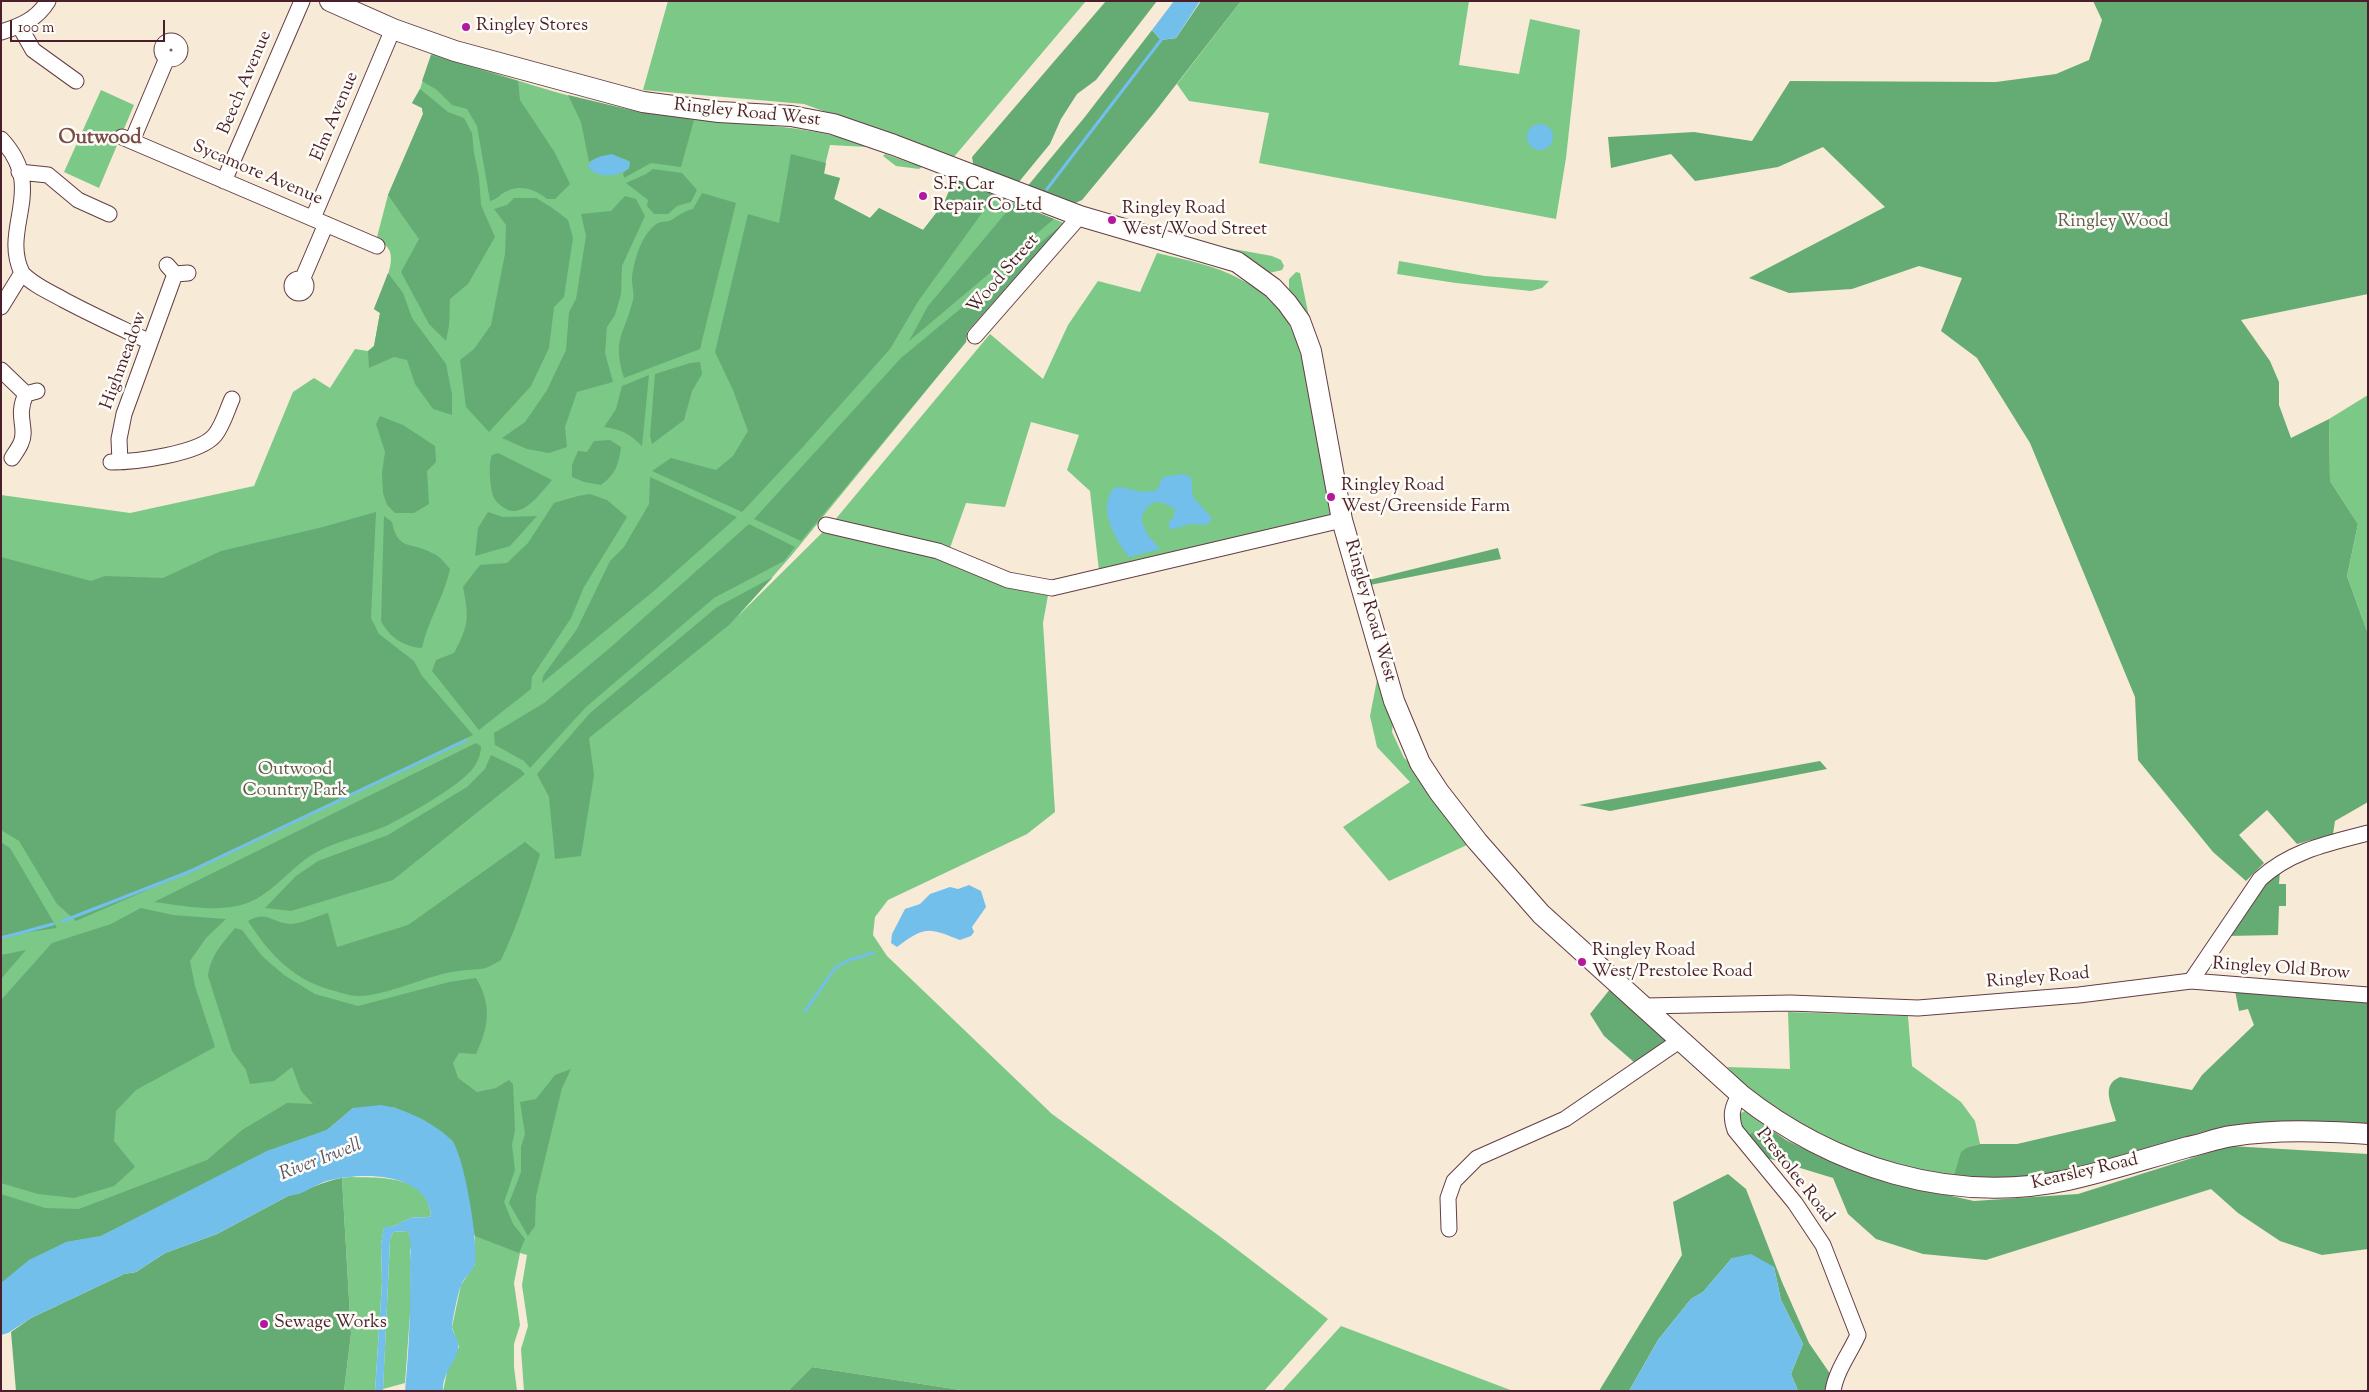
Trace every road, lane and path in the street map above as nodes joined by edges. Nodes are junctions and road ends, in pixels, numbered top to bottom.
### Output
1 (48, 1) edge
2 (302, 1) edge
3 (330, 1) edge
4 (20, 26) junction
5 (393, 29) junction
6 (1, 32) edge
7 (167, 58) dead end
8 (76, 81) dead end
9 (1, 139) edge
10 (19, 172) junction
11 (224, 181) junction
12 (101, 206) dead end
13 (1080, 216) junction
14 (319, 221) junction
15 (377, 246) dead end
16 (177, 271) dead end
17 (22, 273) junction
18 (302, 280) dead end
19 (1, 307) edge
20 (975, 336) dead end
21 (150, 342) junction
22 (1, 370) edge
23 (232, 399) dead end
24 (12, 458) dead end
25 (1342, 520) junction
26 (826, 525) dead end
27 (2368, 833) edge
28 (2191, 981) junction
29 (2368, 995) edge
30 (1645, 1006) junction
31 (1682, 1039) junction
32 (1740, 1094) junction
33 (2368, 1134) edge
34 (1449, 1229) dead end
35 (1833, 1391) edge

1 - 4 street
2 - 11 street, Beech Avenue
3 - 5 main road, Ringley Road West
4 - 6 street
4 - 8 street
5 - 13 main road, Ringley Road West
5 - 14 street, Elm Avenue
7 - 11 street, Sycamore Avenue
9 - 10 street
10 - 12 street
10 - 17 street
11 - 14 street, Sycamore Avenue
13 - 20 street, Wood Street
13 - 25 main road, Ringley Road West
14 - 15 street, Sycamore Avenue
14 - 18 street, Elm Avenue
16 - 21 street, Highmeadow
17 - 19 street
17 - 21 street
21 - 23 street, Highmeadow
22 - 24 street
25 - 26 street
25 - 30 main road, Ringley Road West
27 - 28 street
28 - 29 street, Ringley Old Brow
28 - 30 street, Ringley Road
30 - 31 main road, Kearsley Road
31 - 32 main road, Kearsley Road
31 - 34 street
32 - 33 main road, Kearsley Road
32 - 35 street, Prestolee Road

